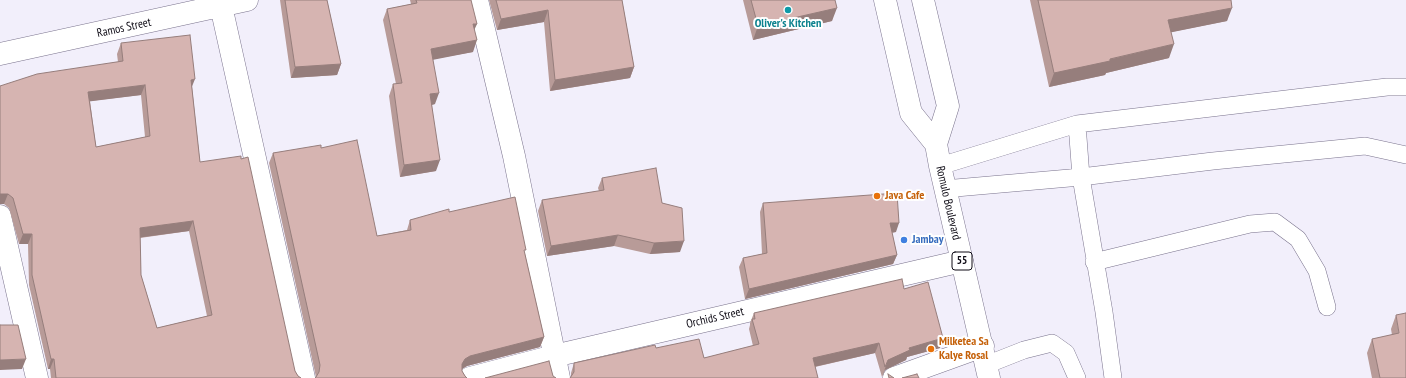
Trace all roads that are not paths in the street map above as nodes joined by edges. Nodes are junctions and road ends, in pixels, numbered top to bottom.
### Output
1 (248, 0) edge
2 (477, 0) edge
3 (886, 0) edge
4 (923, 0) edge
5 (221, 6) junction
6 (0, 54) edge
7 (1406, 87) edge
8 (1077, 124) junction
9 (936, 144) junction
10 (1406, 155) edge
11 (940, 166) junction
12 (1081, 177) junction
13 (944, 189) junction
14 (0, 216) edge
15 (962, 261) junction
16 (1094, 262) junction
17 (1327, 307) dead end
18 (554, 356) junction
19 (986, 363) edge
20 (37, 378) edge
21 (304, 378) edge
22 (470, 378) edge
23 (559, 378) edge
24 (894, 378) edge
25 (1077, 378) edge
26 (1112, 378) edge

1 - 5 main road, Ramos Street
2 - 18 main road
3 - 9 main road, Romulo Boulevard / 55
4 - 9 main road, Romulo Boulevard / 55
5 - 6 main road, Ramos Street
5 - 21 main road
7 - 8 lane
8 - 11 lane
8 - 12 lane
9 - 11 main road, Romulo Boulevard / 55
10 - 12 lane
11 - 13 main road, Romulo Boulevard / 55
12 - 13 lane
12 - 16 lane
13 - 15 main road, Romulo Boulevard / 55
14 - 20 main road
15 - 18 main road, Orchids Street
15 - 19 main road, Romulo Boulevard / 55
16 - 17 lane
16 - 26 lane
18 - 22 main road, Orchids Street
18 - 23 main road
19 - 24 main road
19 - 25 lane

